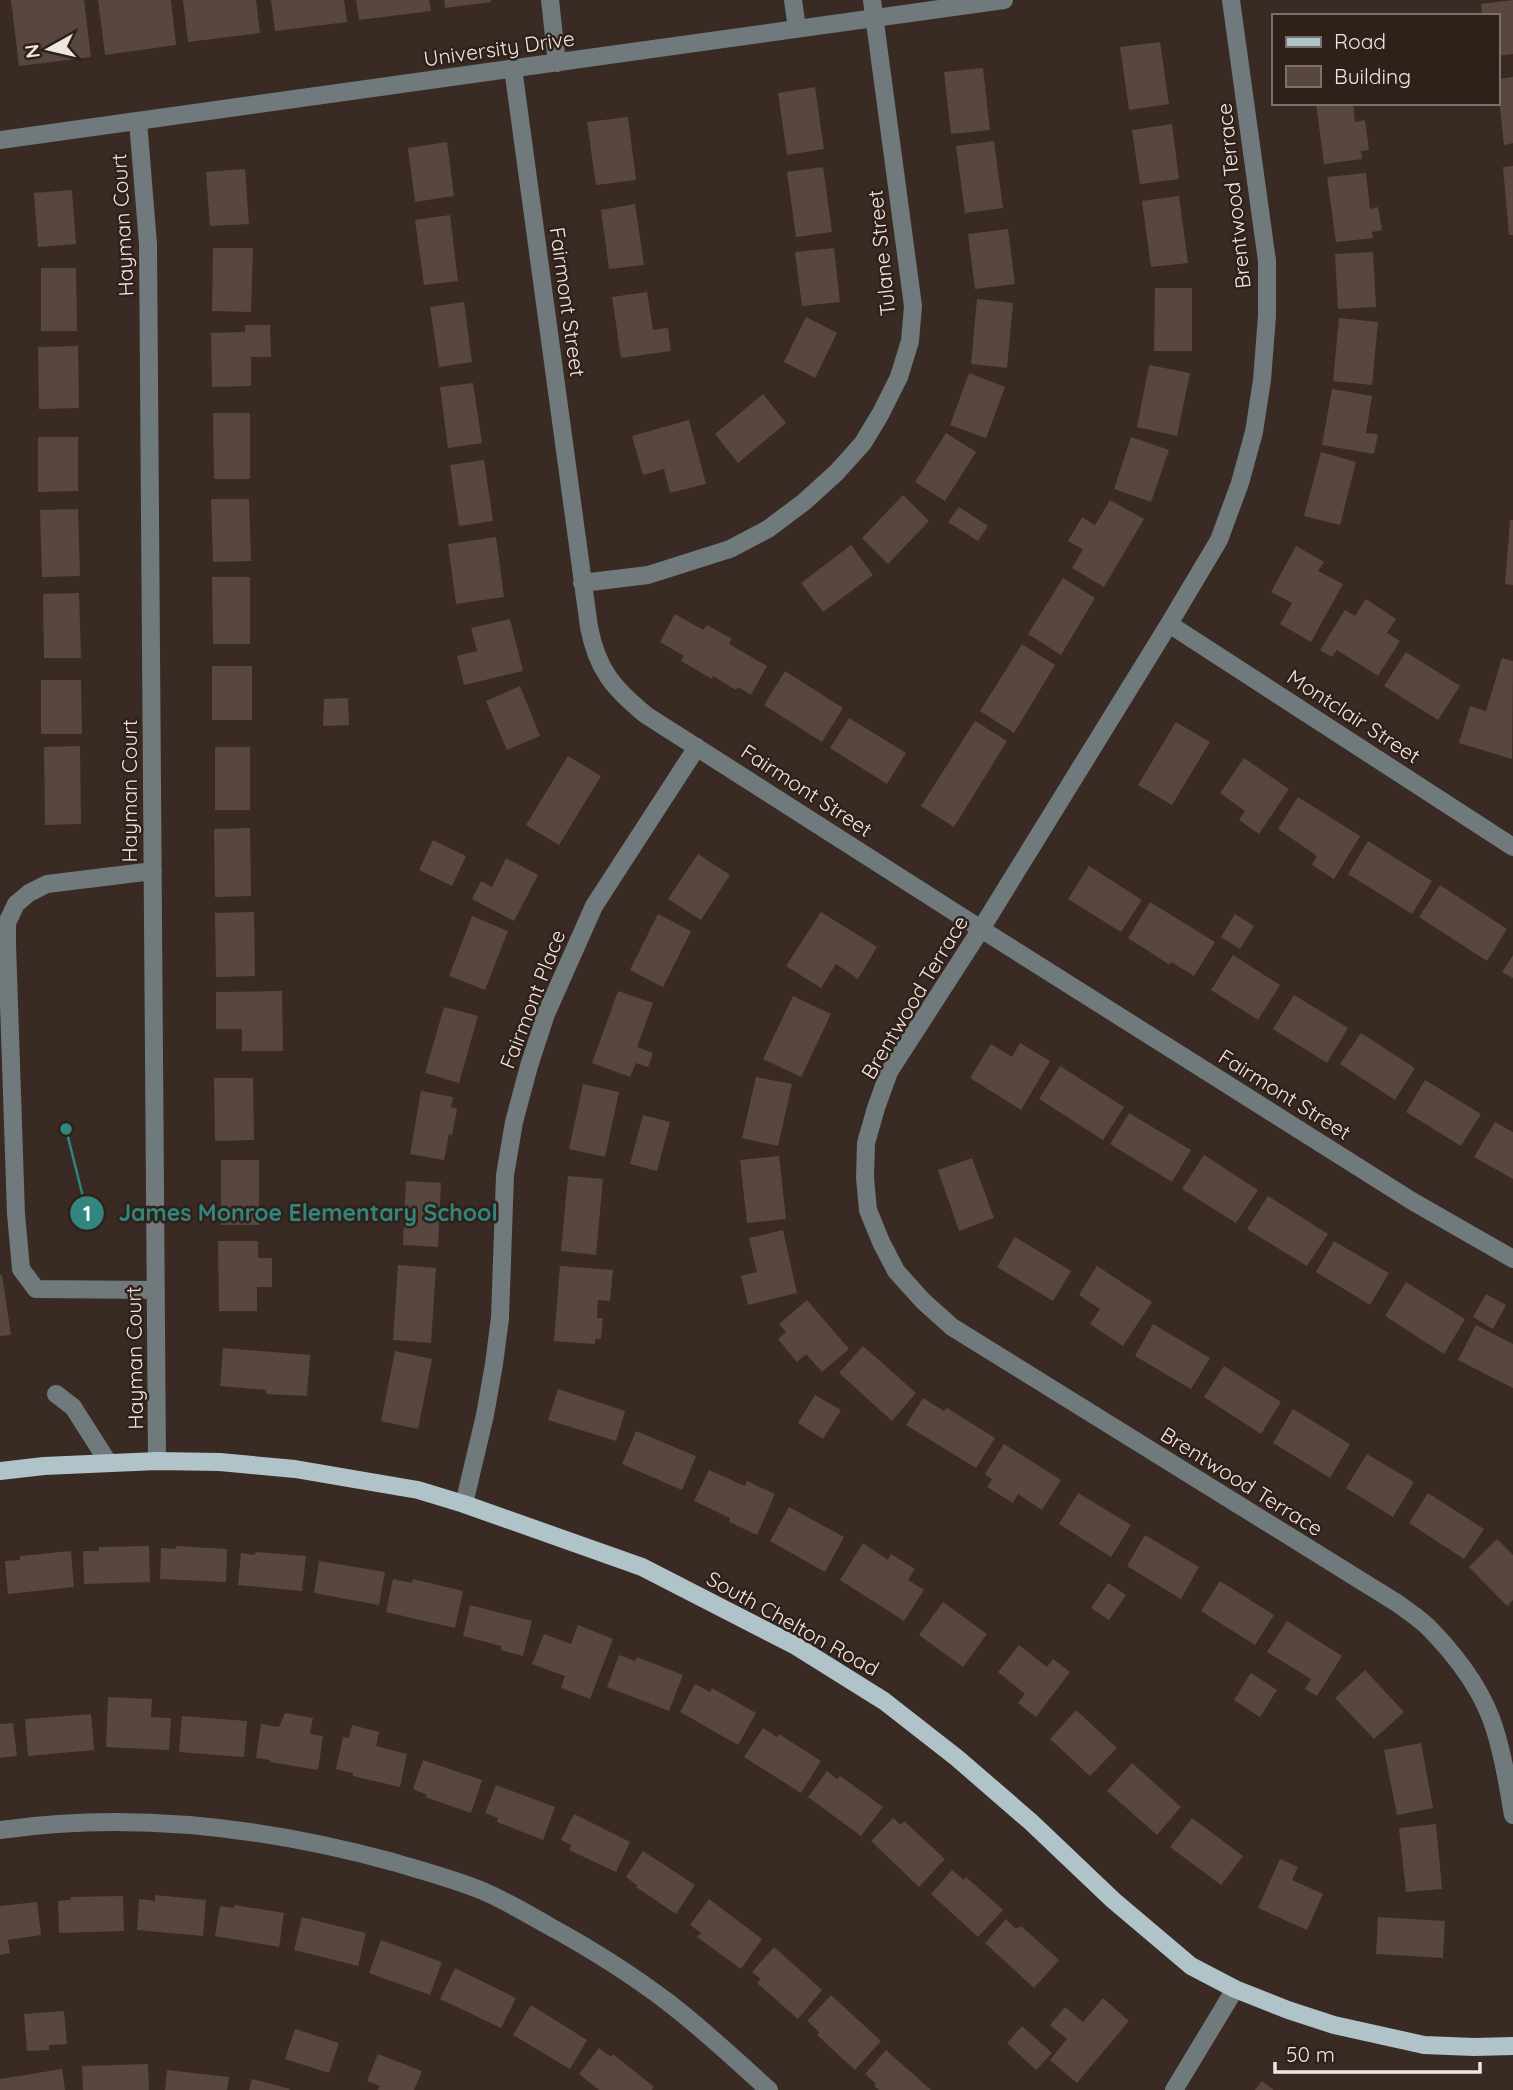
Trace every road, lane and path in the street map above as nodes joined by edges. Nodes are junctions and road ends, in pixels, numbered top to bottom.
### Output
1 (550, 0) edge
2 (793, 0) edge
3 (872, 0) edge
4 (1004, 0) edge
5 (1231, 0) edge
6 (875, 18) junction
7 (797, 29) junction
8 (558, 63) junction
9 (513, 68) junction
10 (138, 121) junction
11 (0, 140) edge
12 (582, 583) junction
13 (1169, 624) junction
14 (697, 747) junction
15 (1513, 847) edge
16 (153, 871) junction
17 (981, 929) junction
18 (1513, 1259) edge
19 (156, 1290) junction
20 (56, 1394) dead end
21 (157, 1461) junction
22 (108, 1462) junction
23 (0, 1471) edge
24 (464, 1504) junction
25 (1513, 1815) edge
26 (0, 1830) edge
27 (1234, 1989) junction
28 (1513, 2046) edge
29 (769, 2090) edge
30 (1174, 2090) edge

1 - 8 street
2 - 7 street
3 - 6 street, Tulane Street
4 - 6 street, University Drive
5 - 13 street, Brentwood Terrace
6 - 7 street, University Drive
6 - 12 street, Tulane Street
7 - 8 street, University Drive
8 - 9 street, University Drive
9 - 10 street, University Drive
9 - 12 street, Fairmont Street
10 - 11 street, University Drive
10 - 16 street, Hayman Court
12 - 14 street, Fairmont Street
13 - 15 street, Montclair Street
13 - 17 street, Brentwood Terrace
14 - 17 street, Fairmont Street
14 - 24 street, Fairmont Place
16 - 19 street, Hayman Court
16 - 19 street
17 - 18 street, Fairmont Street
17 - 25 street, Brentwood Terrace
19 - 21 street, Hayman Court
20 - 22 street
21 - 22 main road, South Chelton Road
21 - 24 main road, South Chelton Road
22 - 23 main road, South Chelton Road
24 - 27 main road, South Chelton Road
26 - 29 street
27 - 28 main road, South Chelton Road
27 - 30 street

